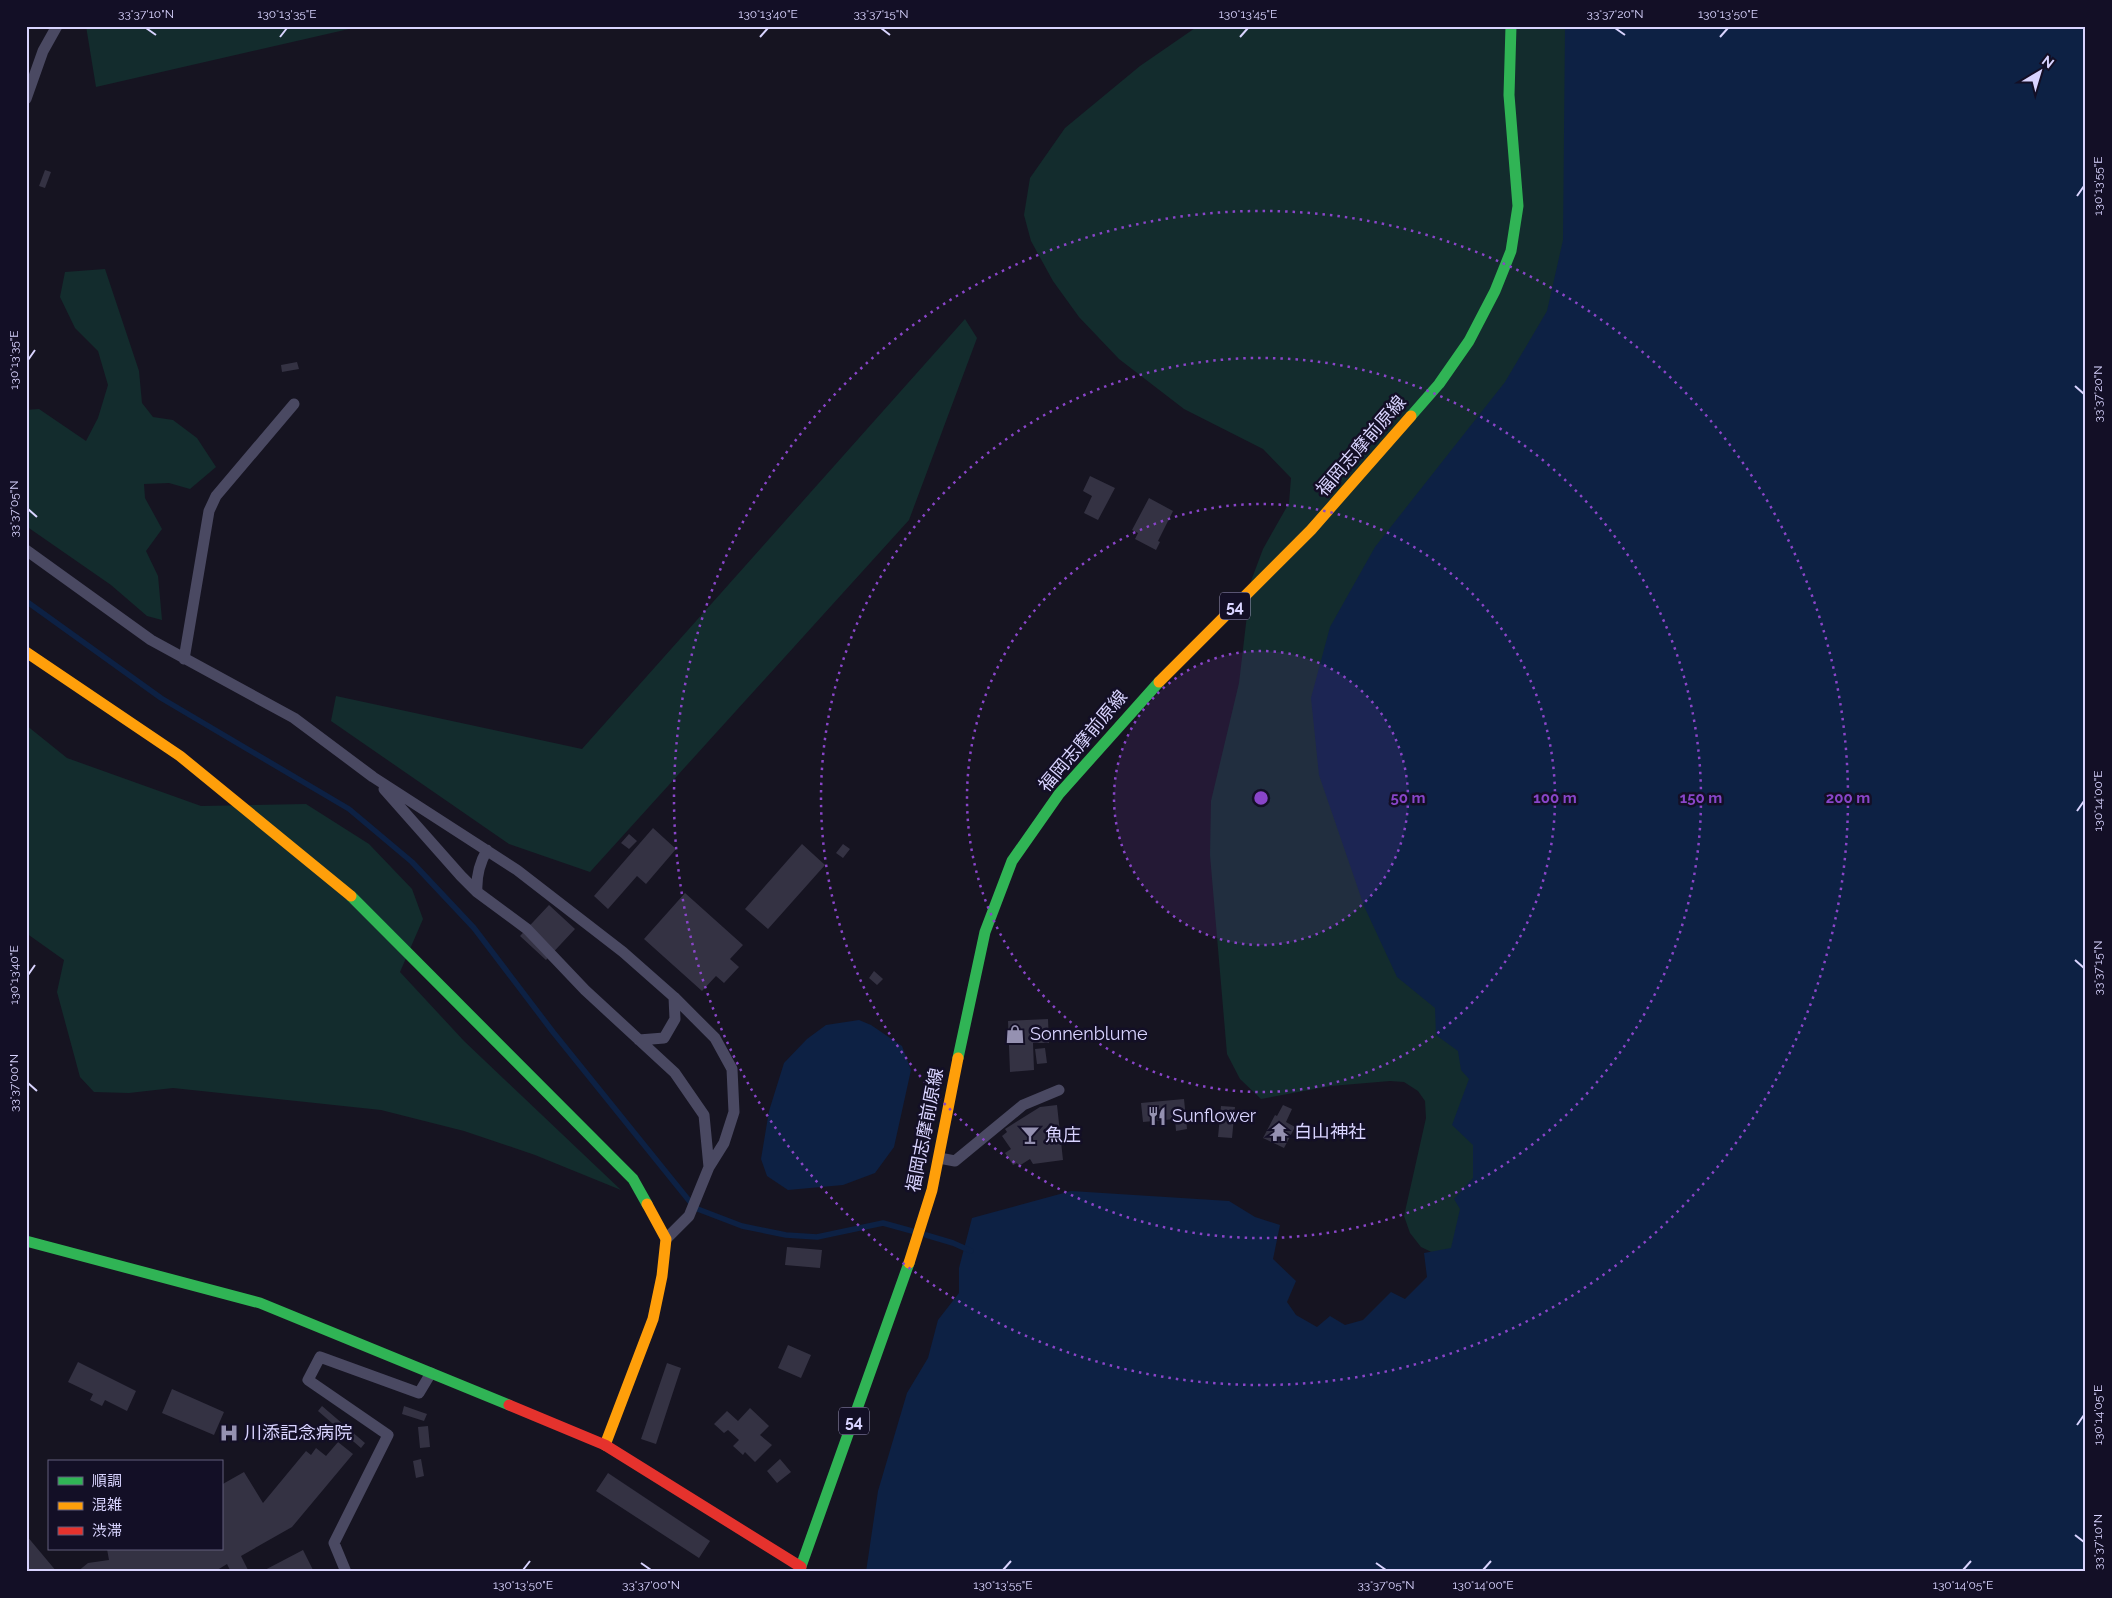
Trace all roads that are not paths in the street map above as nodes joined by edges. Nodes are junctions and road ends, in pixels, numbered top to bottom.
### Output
1 (57, 26) edge
2 (1511, 26) edge
3 (26, 99) edge
4 (294, 404) dead end
5 (26, 550) edge
6 (26, 652) edge
7 (184, 659) junction
8 (374, 777) junction
9 (487, 850) junction
10 (477, 892) junction
11 (674, 997) junction
12 (639, 1040) junction
13 (1059, 1090) dead end
14 (939, 1158) junction
15 (709, 1166) junction
16 (666, 1239) junction
17 (26, 1241) edge
18 (431, 1373) junction
19 (605, 1445) junction
20 (800, 1569) edge
21 (346, 1572) edge

1 - 3 lane
2 - 14 street, 福岡志摩前原線 / 54
4 - 7 lane
5 - 7 lane
6 - 16 street
7 - 8 lane
8 - 9 lane
8 - 10 lane
9 - 10 lane
9 - 11 lane
10 - 12 lane
11 - 12 lane
11 - 15 lane
12 - 15 lane
13 - 14 lane
14 - 20 street, 福岡志摩前原線 / 54
15 - 16 lane
16 - 19 street
17 - 18 street
18 - 19 street
18 - 21 lane
19 - 20 street

